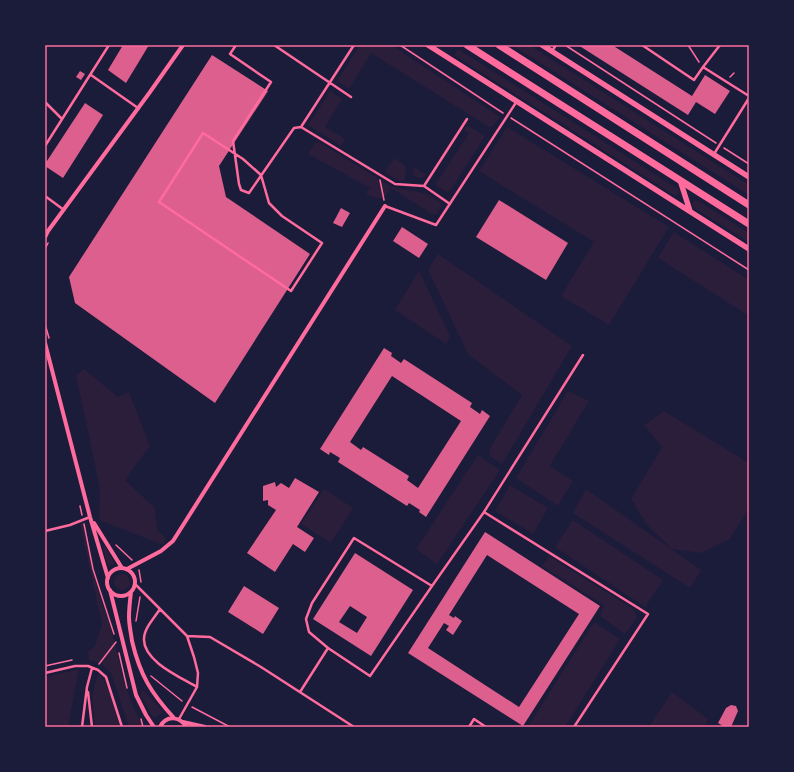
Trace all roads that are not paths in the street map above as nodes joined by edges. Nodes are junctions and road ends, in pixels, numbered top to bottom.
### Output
1 (109, 45) edge
2 (183, 45) edge
3 (236, 45) edge
4 (274, 45) edge
5 (354, 45) edge
6 (467, 45) edge
7 (499, 45) edge
8 (542, 45) edge
9 (556, 45) edge
10 (642, 45) edge
11 (720, 45) edge
12 (432, 46) edge
13 (552, 51) junction
14 (702, 67) junction
15 (90, 75) junction
16 (330, 83) junction
17 (749, 96) edge
18 (351, 97) dead end
19 (518, 101) junction
20 (45, 102) edge
21 (138, 108) junction
22 (62, 119) junction
23 (467, 119) dead end
24 (301, 127) junction
25 (45, 146) edge
26 (713, 154) junction
27 (261, 175) junction
28 (749, 177) edge
29 (680, 180) junction
30 (424, 186) junction
31 (45, 196) edge
32 (450, 204) junction
33 (749, 205) edge
34 (385, 206) joint
35 (64, 210) junction
36 (690, 211) junction
37 (749, 224) edge
38 (45, 238) edge
39 (749, 249) edge
40 (45, 343) edge
41 (583, 355) dead end
42 (484, 512) junction
43 (90, 517) junction
44 (45, 531) edge
45 (124, 569) junction
46 (108, 578) junction
47 (135, 584) junction
48 (432, 586) junction
49 (110, 590) junction
50 (131, 592) junction
51 (160, 609) junction
52 (187, 636) junction
53 (328, 648) junction
54 (92, 668) junction
55 (45, 674) edge
56 (87, 687) junction
57 (197, 687) junction
58 (300, 692) junction
59 (178, 720) junction
60 (82, 727) edge
61 (92, 727) edge
62 (122, 727) edge
63 (154, 727) edge
64 (160, 727) edge
65 (186, 727) edge
66 (205, 727) edge
67 (354, 727) edge
68 (469, 727) edge
69 (486, 727) edge
70 (574, 727) edge

1 - 15 lane
2 - 21 street
3 - 27 lane
4 - 16 lane
5 - 16 lane
6 - 29 main road
7 - 33 main road
8 - 13 street
9 - 13 lane
10 - 14 lane
11 - 14 lane
12 - 19 street
13 - 26 street
14 - 17 lane
15 - 21 lane
15 - 22 lane
16 - 18 lane
16 - 24 lane
17 - 26 lane
19 - 32 lane
19 - 36 street
20 - 22 lane
21 - 35 street
22 - 25 lane
23 - 30 lane
24 - 27 lane
24 - 30 lane
26 - 28 street
27 - 27 lane
29 - 36 street
29 - 37 main road
30 - 32 lane
31 - 35 lane
32 - 34 lane
34 - 45 street
35 - 38 street
36 - 39 street
40 - 43 street
41 - 42 lane
42 - 48 lane
42 - 70 lane
43 - 44 lane
43 - 45 street
43 - 46 street
45 - 46 street
45 - 47 street
46 - 49 street
47 - 50 street
47 - 51 lane
48 - 53 lane
48 - 53 lane
49 - 50 street
49 - 63 street
50 - 59 street
51 - 52 lane
51 - 57 lane
52 - 57 lane
52 - 58 lane
53 - 58 lane
54 - 55 lane
54 - 56 lane
54 - 62 lane
56 - 60 lane
56 - 61 lane
57 - 59 lane
58 - 67 lane
59 - 64 street
59 - 65 street
59 - 66 street
68 - 69 lane

